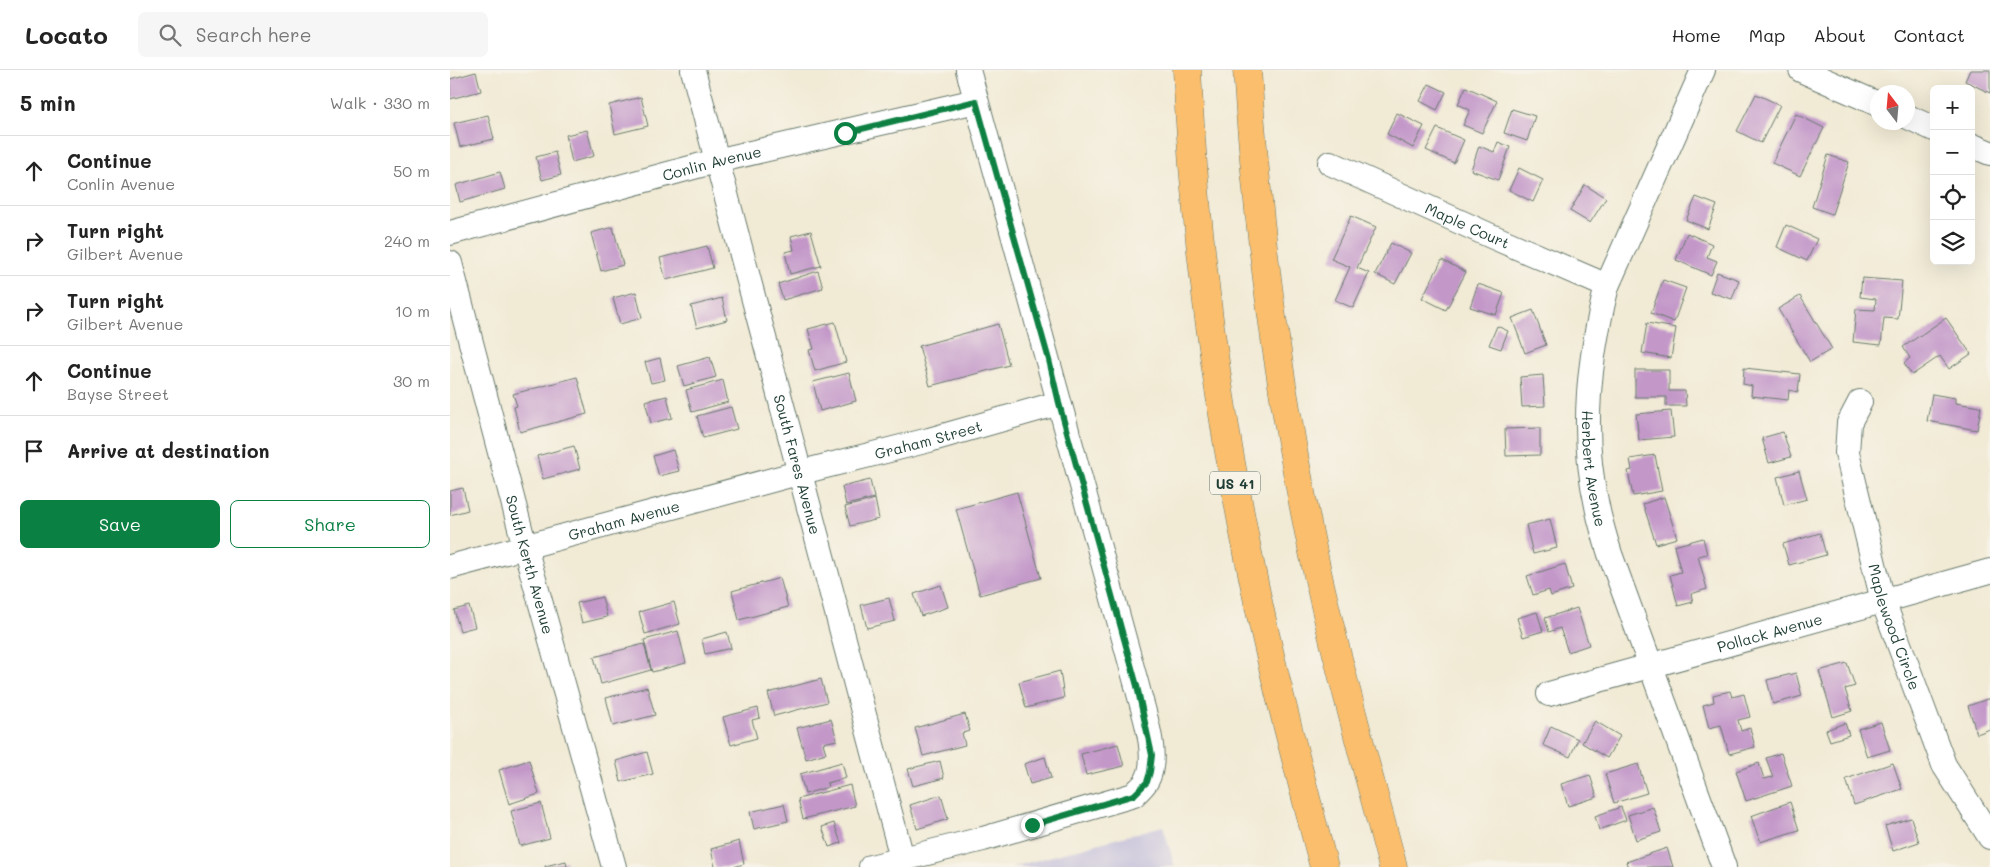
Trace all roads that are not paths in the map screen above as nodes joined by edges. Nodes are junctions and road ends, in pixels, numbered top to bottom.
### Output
1 (693, 70) edge
2 (968, 70) edge
3 (1187, 70) edge
4 (1247, 70) edge
5 (1703, 70) edge
6 (1801, 70) edge
7 (1870, 100) edge
8 (976, 101) junction
9 (1915, 120) edge
10 (1930, 127) edge
11 (1975, 147) edge
12 (1990, 153) edge
13 (716, 161) junction
14 (1330, 163) dead end
15 (450, 233) edge
16 (450, 263) edge
17 (1608, 286) junction
18 (1860, 402) dead end
19 (1059, 403) junction
20 (798, 473) junction
21 (526, 548) junction
22 (450, 567) edge
23 (1990, 571) edge
24 (1883, 601) junction
25 (1650, 667) junction
26 (1549, 694) dead end
27 (1990, 837) edge
28 (902, 858) junction
29 (614, 867) edge
30 (871, 867) edge
31 (1324, 867) edge
32 (1393, 867) edge
33 (1724, 867) edge

1 - 13 street, South Fares Avenue
2 - 8 street
3 - 31 highway, US 41
4 - 32 highway
5 - 17 street, Herbert Avenue
6 - 7 street
8 - 13 street, Conlin Avenue
8 - 19 street
9 - 10 street
11 - 12 street
13 - 15 street, Conlin Avenue
13 - 20 street, South Fares Avenue
14 - 17 street, Maple Court
16 - 21 street, South Kerth Avenue
17 - 25 street, Herbert Avenue
18 - 24 street, Maplewood Circle
19 - 20 street, Graham Street
19 - 28 street
20 - 21 street, Graham Avenue
20 - 28 street, South Fares Avenue
21 - 22 street, Graham Avenue
21 - 29 street, South Kerth Avenue
23 - 24 street, Pollack Avenue
24 - 25 street, Pollack Avenue
24 - 27 street, Maplewood Circle
25 - 26 street, Pollack Avenue
25 - 33 street, Herbert Avenue
28 - 30 street

